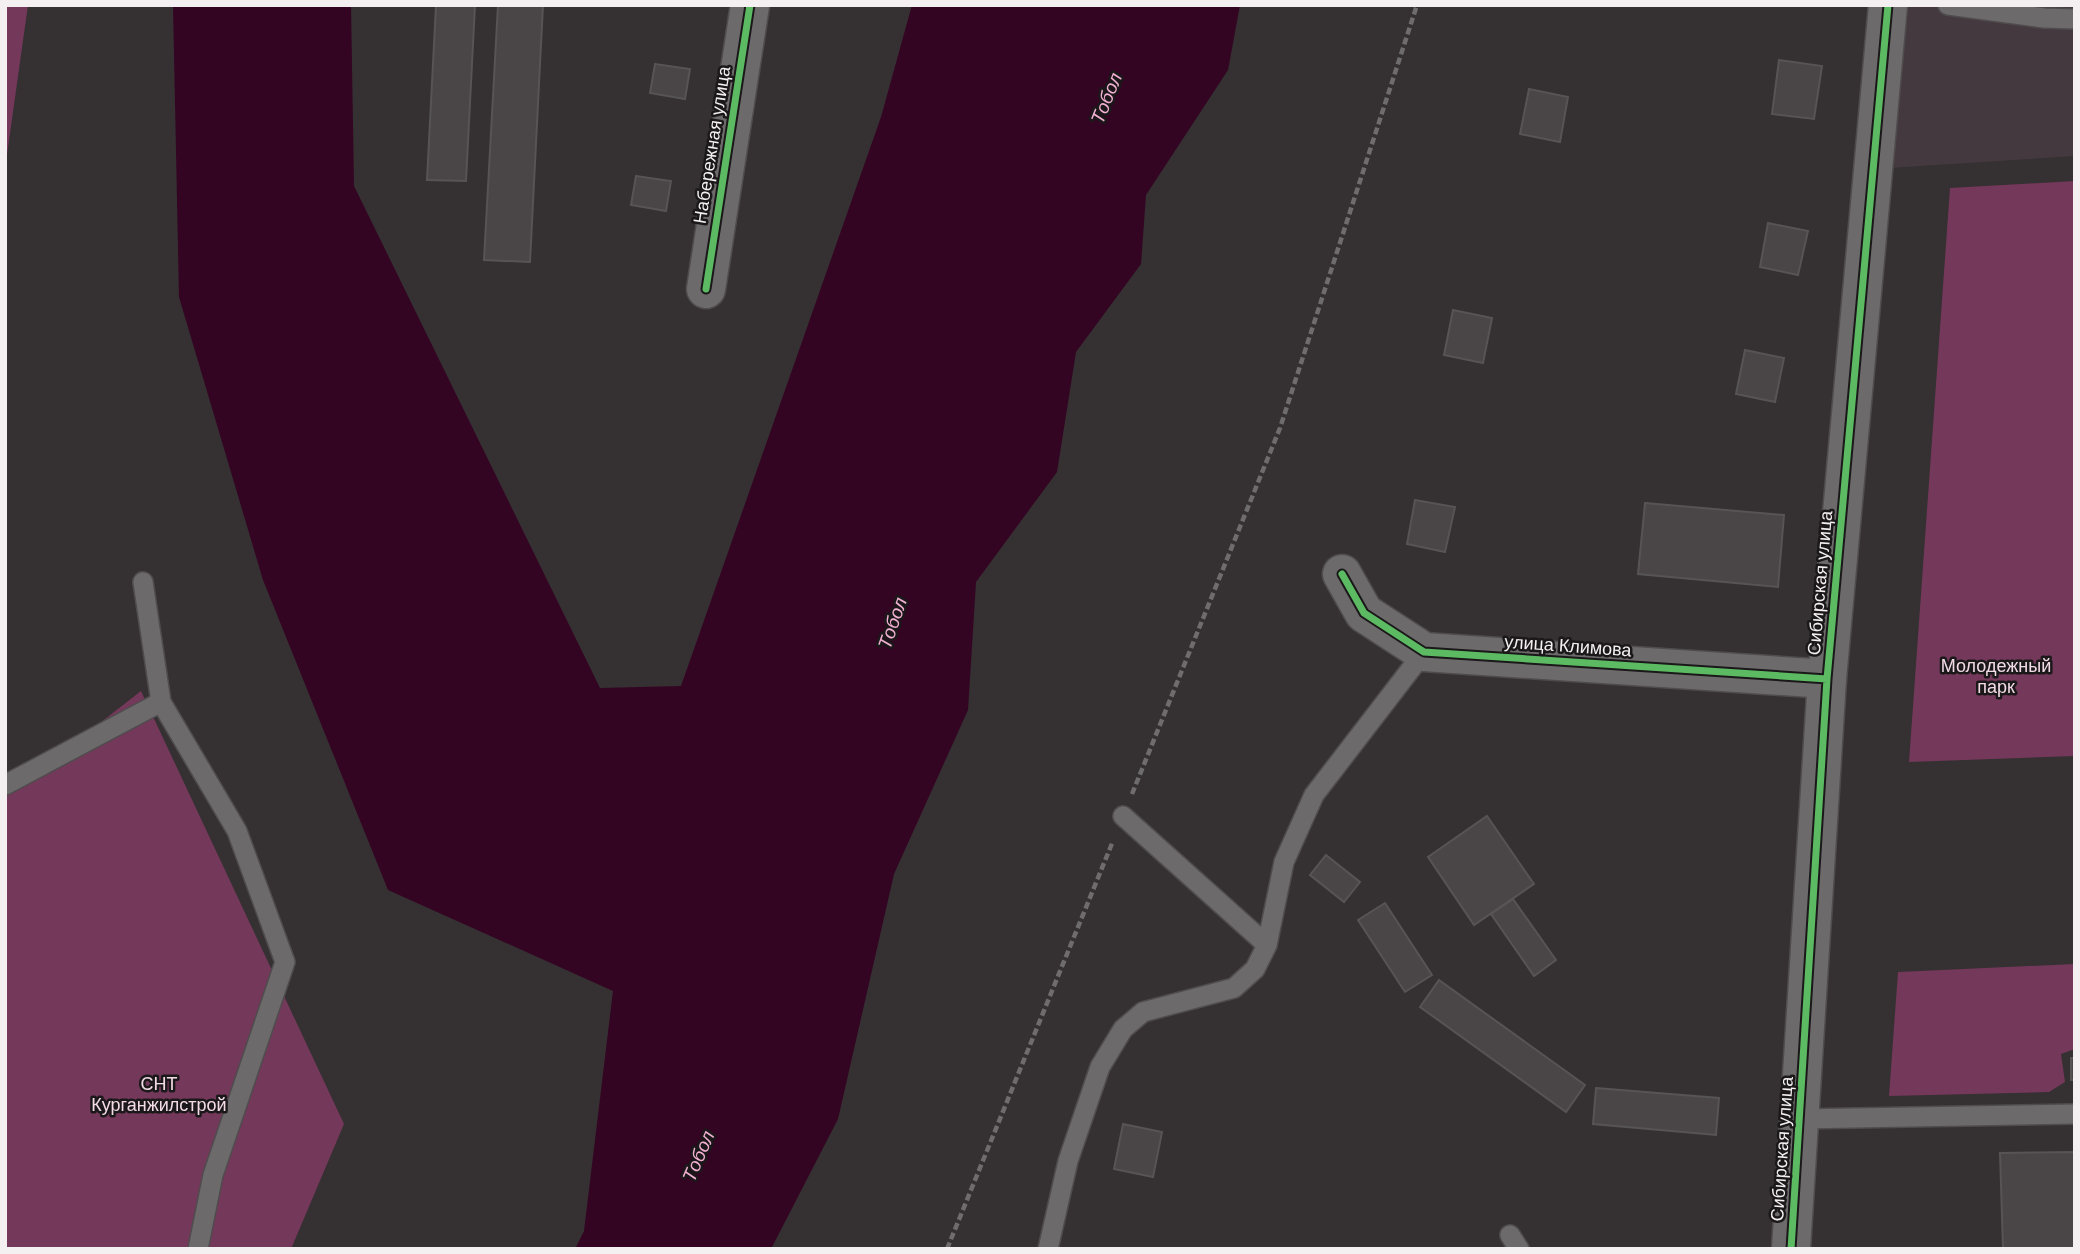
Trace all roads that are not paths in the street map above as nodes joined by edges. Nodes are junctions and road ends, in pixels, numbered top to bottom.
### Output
1 (750, 5) edge
2 (1888, 5) edge
3 (1948, 5) edge
4 (2075, 19) edge
5 (706, 289) dead end
6 (1342, 574) dead end
7 (143, 582) dead end
8 (1424, 652) junction
9 (1827, 679) junction
10 (161, 702) junction
11 (5, 785) edge
12 (1123, 816) road end
13 (1267, 945) junction
14 (2075, 1114) edge
15 (1799, 1119) junction
16 (198, 1249) edge
17 (1048, 1249) edge
18 (1791, 1249) edge

1 - 5 street, Набережная улица
2 - 9 street, Сибирская улица
3 - 4 lane
6 - 8 street, улица Климова
7 - 10 lane
8 - 9 street, улица Климова
8 - 13 lane
9 - 15 street, Сибирская улица
10 - 11 lane
10 - 16 lane
12 - 13 lane
13 - 17 lane
14 - 15 lane
15 - 18 street, Сибирская улица

